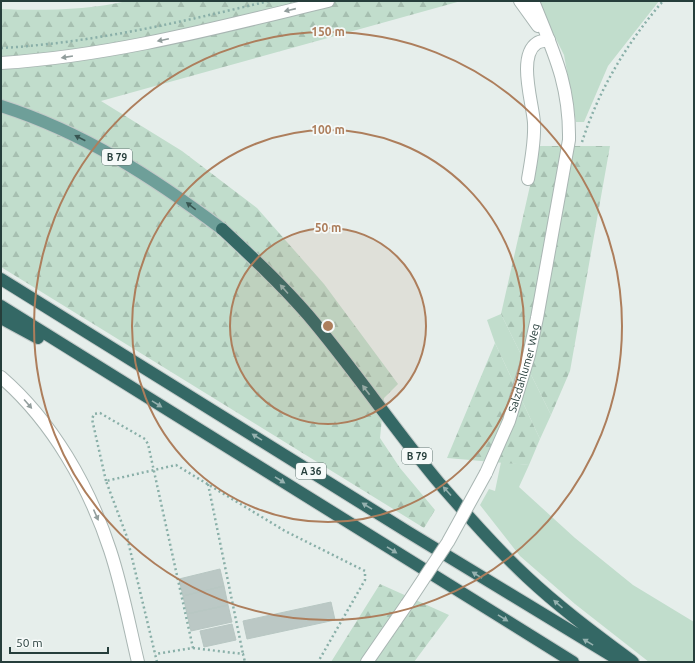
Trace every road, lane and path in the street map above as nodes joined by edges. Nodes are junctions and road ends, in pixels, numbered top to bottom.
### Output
1 (269, 1) edge
2 (328, 1) edge
3 (520, 1) edge
4 (533, 1) edge
5 (664, 1) edge
6 (549, 40) junction
7 (1, 48) edge
8 (1, 63) edge
9 (1, 106) edge
10 (581, 146) dead end
11 (528, 179) dead end
12 (222, 229) joint
13 (1, 279) edge
14 (1, 306) edge
15 (1, 318) edge
16 (1, 377) edge
17 (124, 384) junction
18 (153, 470) junction
19 (106, 481) junction
20 (208, 484) junction
21 (194, 648) junction
22 (155, 654) junction
23 (243, 654) junction
24 (138, 662) edge
25 (157, 662) edge
26 (245, 662) edge
27 (318, 662) edge
28 (367, 662) edge
29 (573, 662) edge
30 (622, 662) edge
31 (633, 662) edge

1 - 7 path
2 -> 8 street
3 - 6 street, Salzdahlumer Weg
4 - 6 street, Salzdahlumer Weg
5 - 10 path
6 - 11 street
6 - 28 street, Salzdahlumer Weg, bridge
12 -> 9 main road, B 79
31 -> 12 highway, B 79
30 -> 13 highway, A 36
14 - 17 highway, A 36
15 - 17 highway
16 -> 24 street
17 -> 29 highway, A 36
18 - 19 path
18 - 19 path
18 - 20 path
18 - 21 path
19 - 22 path
20 - 23 path
20 - 27 path
21 - 22 path
21 - 23 path
22 - 25 path
23 - 26 path

